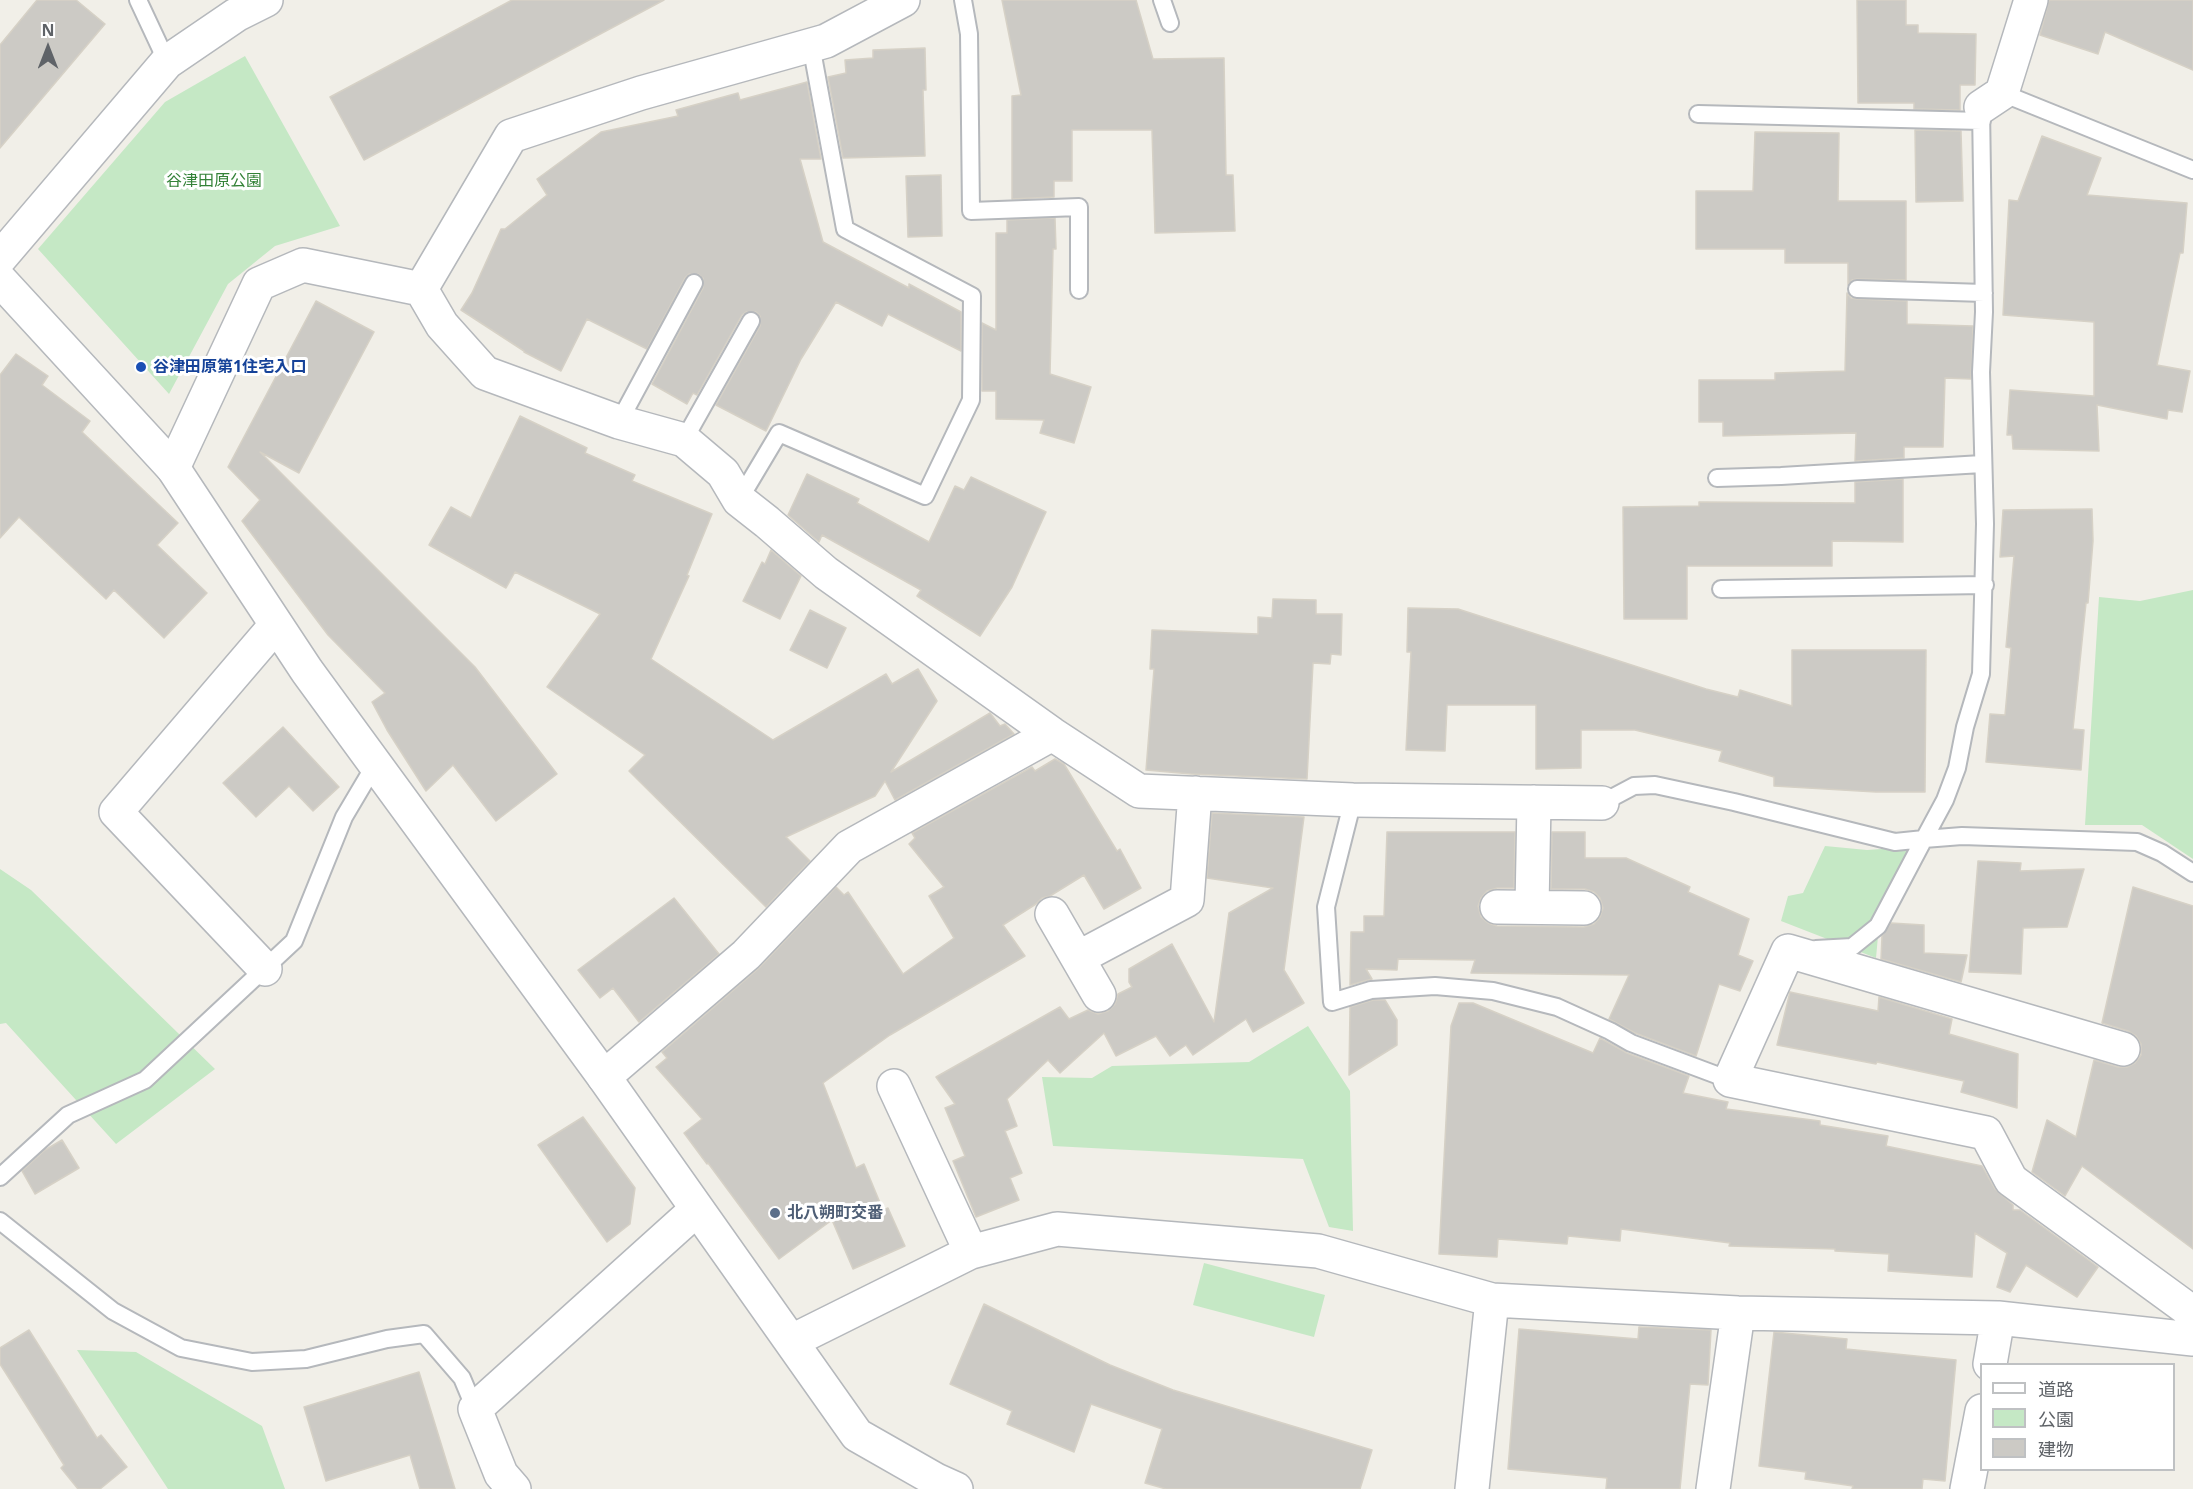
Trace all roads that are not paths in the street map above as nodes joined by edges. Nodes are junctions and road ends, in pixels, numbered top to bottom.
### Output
1 (138, 0) edge
2 (266, 0) edge
3 (903, 0) edge
4 (963, 0) edge
5 (1162, 0) edge
6 (2031, 0) edge
7 (1170, 23) dead end
8 (811, 45) junction
9 (167, 62) junction
10 (1988, 107) junction
11 (1698, 114) dead end
12 (2193, 170) edge
13 (0, 258) edge
14 (0, 280) edge
15 (694, 283) dead end
16 (421, 289) junction
17 (1857, 289) dead end
18 (1079, 290) dead end
19 (1984, 293) junction
20 (751, 321) dead end
21 (619, 422) junction
22 (684, 440) junction
23 (1982, 464) junction
24 (173, 468) junction
25 (1717, 478) dead end
26 (739, 500) junction
27 (1984, 585) junction
28 (1721, 589) dead end
29 (276, 625) junction
30 (1052, 734) junction
31 (376, 763) junction
32 (1195, 793) junction
33 (1353, 800) junction
34 (1534, 802) junction
35 (1602, 803) joint
36 (1924, 839) junction
37 (2193, 873) edge
38 (1497, 907) dead end
39 (1532, 907) junction
40 (1584, 908) dead end
41 (1052, 914) dead end
42 (1788, 951) junction
43 (1078, 958) junction
44 (265, 969) junction
45 (1099, 995) dead end
46 (2123, 1049) dead end
47 (604, 1077) junction
48 (1731, 1080) junction
49 (894, 1086) dead end
50 (0, 1177) edge
51 (696, 1210) junction
52 (0, 1221) edge
53 (971, 1252) junction
54 (1492, 1300) junction
55 (1738, 1313) junction
56 (2193, 1313) edge
57 (1998, 1318) junction
58 (2193, 1339) edge
59 (792, 1341) junction
60 (1990, 1363) edge
61 (475, 1408) junction
62 (1980, 1421) edge
63 (514, 1489) edge
64 (956, 1489) edge
65 (1472, 1489) edge
66 (1713, 1489) edge
67 (1967, 1489) edge

1 - 9 lane
2 - 9 street
3 - 8 street
4 - 18 lane
5 - 7 lane
6 - 10 street
8 - 16 street
8 - 26 lane
9 - 13 street
10 - 11 lane
10 - 12 lane
10 - 19 lane
14 - 24 street
15 - 21 lane
16 - 21 street
16 - 24 street
17 - 19 lane
19 - 23 lane
20 - 22 lane
21 - 22 street
22 - 26 street
23 - 25 lane
23 - 27 lane
24 - 29 street
26 - 30 street
27 - 28 lane
27 - 36 lane
29 - 31 street
29 - 44 street
30 - 32 street
30 - 47 street
31 - 44 lane
31 - 47 street
32 - 33 street
32 - 43 street
33 - 34 street
33 - 48 lane
34 - 35 street
34 - 39 street
35 - 36 lane
36 - 37 lane
36 - 42 lane
38 - 39 street
39 - 40 street
41 - 43 street
42 - 46 street
42 - 48 street
43 - 45 street
44 - 50 lane
47 - 51 street
48 - 56 street
49 - 53 street
51 - 59 street
51 - 61 street
52 - 61 lane
53 - 54 street
53 - 59 street
54 - 55 street
54 - 65 street
55 - 57 street
55 - 66 street
57 - 58 street
57 - 60 street
59 - 64 street
61 - 63 street
62 - 67 street

